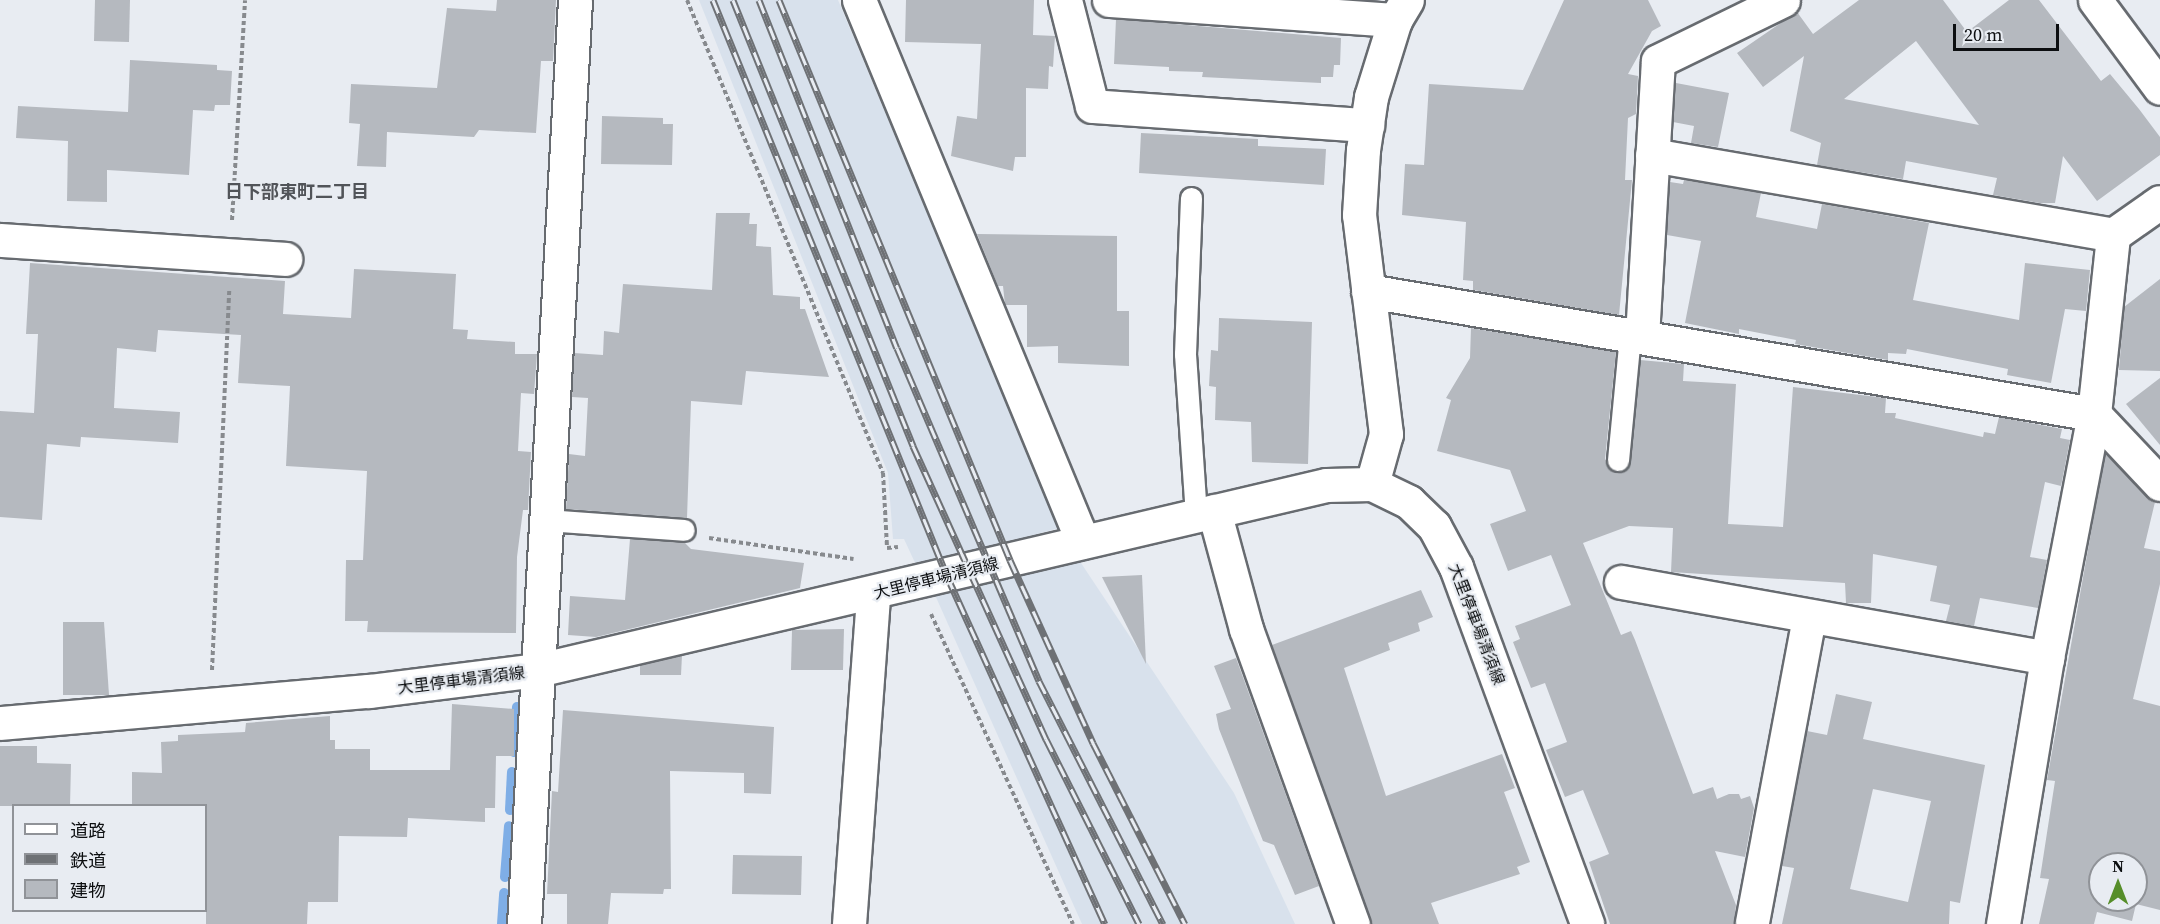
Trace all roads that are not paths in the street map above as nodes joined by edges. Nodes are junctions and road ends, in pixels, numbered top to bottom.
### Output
1 (575, 0) edge
2 (859, 0) edge
3 (1065, 0) edge
4 (1109, 0) edge
5 (1783, 0) edge
6 (2095, 0) edge
7 (1401, 10) edge
8 (2160, 88) edge
9 (1367, 125) junction
10 (1652, 155) junction
11 (1191, 198) dead end
12 (2160, 202) edge
13 (2113, 236) junction
14 (0, 240) edge
15 (285, 259) dead end
16 (1368, 291) junction
17 (1636, 336) junction
18 (2094, 414) junction
19 (1618, 460) dead end
20 (1372, 484) junction
21 (2160, 484) edge
22 (1205, 513) junction
23 (546, 520) junction
24 (684, 530) road end
25 (1083, 542) junction
26 (1621, 582) dead end
27 (873, 594) junction
28 (1809, 616) junction
29 (2047, 658) junction
30 (538, 670) junction
31 (0, 723) edge
32 (1752, 922) dead end
33 (524, 924) edge
34 (849, 924) edge
35 (1353, 924) edge
36 (1587, 924) edge
37 (2003, 924) edge

1 - 23 street
2 - 25 street
3 - 9 street
4 - 7 street
5 - 10 street
6 - 8 street
7 - 9 street
9 - 16 street
10 - 13 street
10 - 17 street
11 - 22 lane
12 - 13 street
13 - 18 street
14 - 15 street
16 - 17 street
16 - 20 street
17 - 18 street
17 - 19 lane
18 - 21 street
18 - 29 street
20 - 22 street, 大里停車場清須線
20 - 36 street, 大里停車場清須線
22 - 25 street, 大里停車場清須線
22 - 35 street
23 - 24 lane
23 - 30 street
25 - 27 street, 大里停車場清須線
26 - 28 street
27 - 30 street, 大里停車場清須線
27 - 34 street
28 - 29 street
28 - 32 street
29 - 37 street
30 - 31 street, 大里停車場清須線
30 - 33 street

